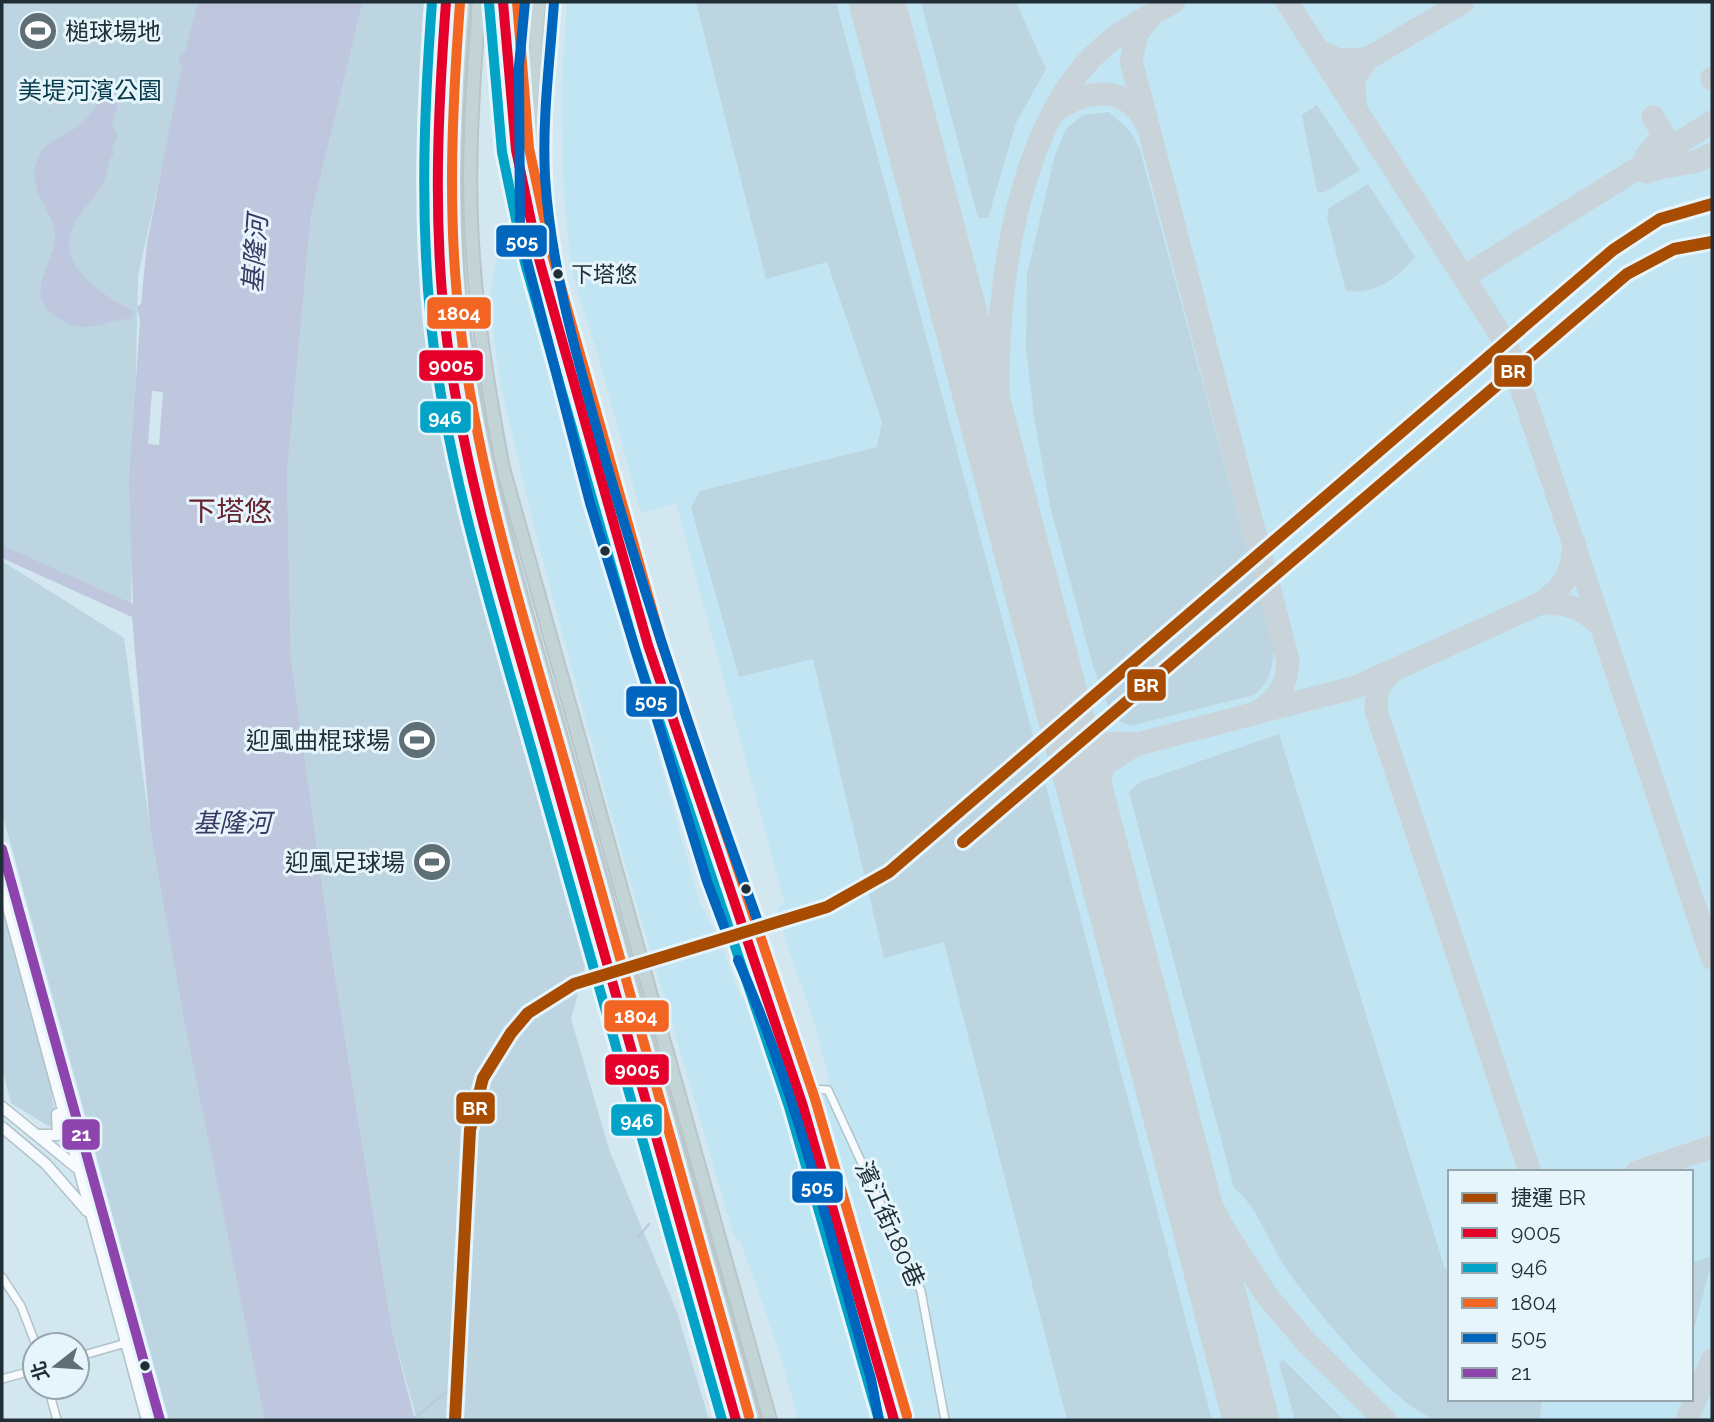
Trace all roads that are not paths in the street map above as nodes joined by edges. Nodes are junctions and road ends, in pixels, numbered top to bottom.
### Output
1 (446, 2) edge
2 (464, 2) edge
3 (479, 2) edge
4 (503, 2) edge
5 (525, 2) edge
6 (539, 2) edge
7 (554, 2) edge
8 (520, 127) junction
9 (544, 127) junction
10 (550, 295) junction
11 (2, 849) edge
12 (2, 885) edge
13 (757, 919) junction
14 (726, 929) junction
15 (52, 1069) junction
16 (812, 1089) junction
17 (2, 1107) edge
18 (2, 1128) edge
19 (40, 1135) junction
20 (77, 1168) junction
21 (96, 1188) junction
22 (89, 1214) junction
23 (2, 1277) edge
24 (31, 1331) edge
25 (126, 1343) junction
26 (91, 1353) edge
27 (21, 1374) edge
28 (2, 1379) edge
29 (871, 1379) junction
30 (52, 1401) edge
31 (57, 1420) edge
32 (147, 1420) edge
33 (160, 1420) edge
34 (736, 1420) edge
35 (754, 1420) edge
36 (771, 1420) edge
37 (879, 1420) edge
38 (885, 1420) edge
39 (894, 1420) edge
40 (907, 1420) edge
41 (945, 1420) edge

1 - 34 highway
2 - 35 highway
3 - 36 highway
4 - 10 highway, bridge
5 - 8 main road
6 - 10 highway, bridge
7 - 9 main road
8 - 9 main road
8 - 14 main road
9 - 13 main road
10 - 39 highway, bridge
11 - 21 main road
12 - 15 main road
13 - 14 main road
13 - 16 main road
14 - 29 main road
15 - 19 main road
15 - 20 main road
16 - 40 main road
16 - 41 street, 濱江街180巷
17 - 19 main road
18 - 22 main road
19 - 20 main road
20 - 21 main road
20 - 22 main road
21 - 33 main road
22 - 25 main road
23 - 24 street
25 - 26 street
25 - 32 main road
27 - 28 street
29 - 37 main road
29 - 38 main road
30 - 31 street

